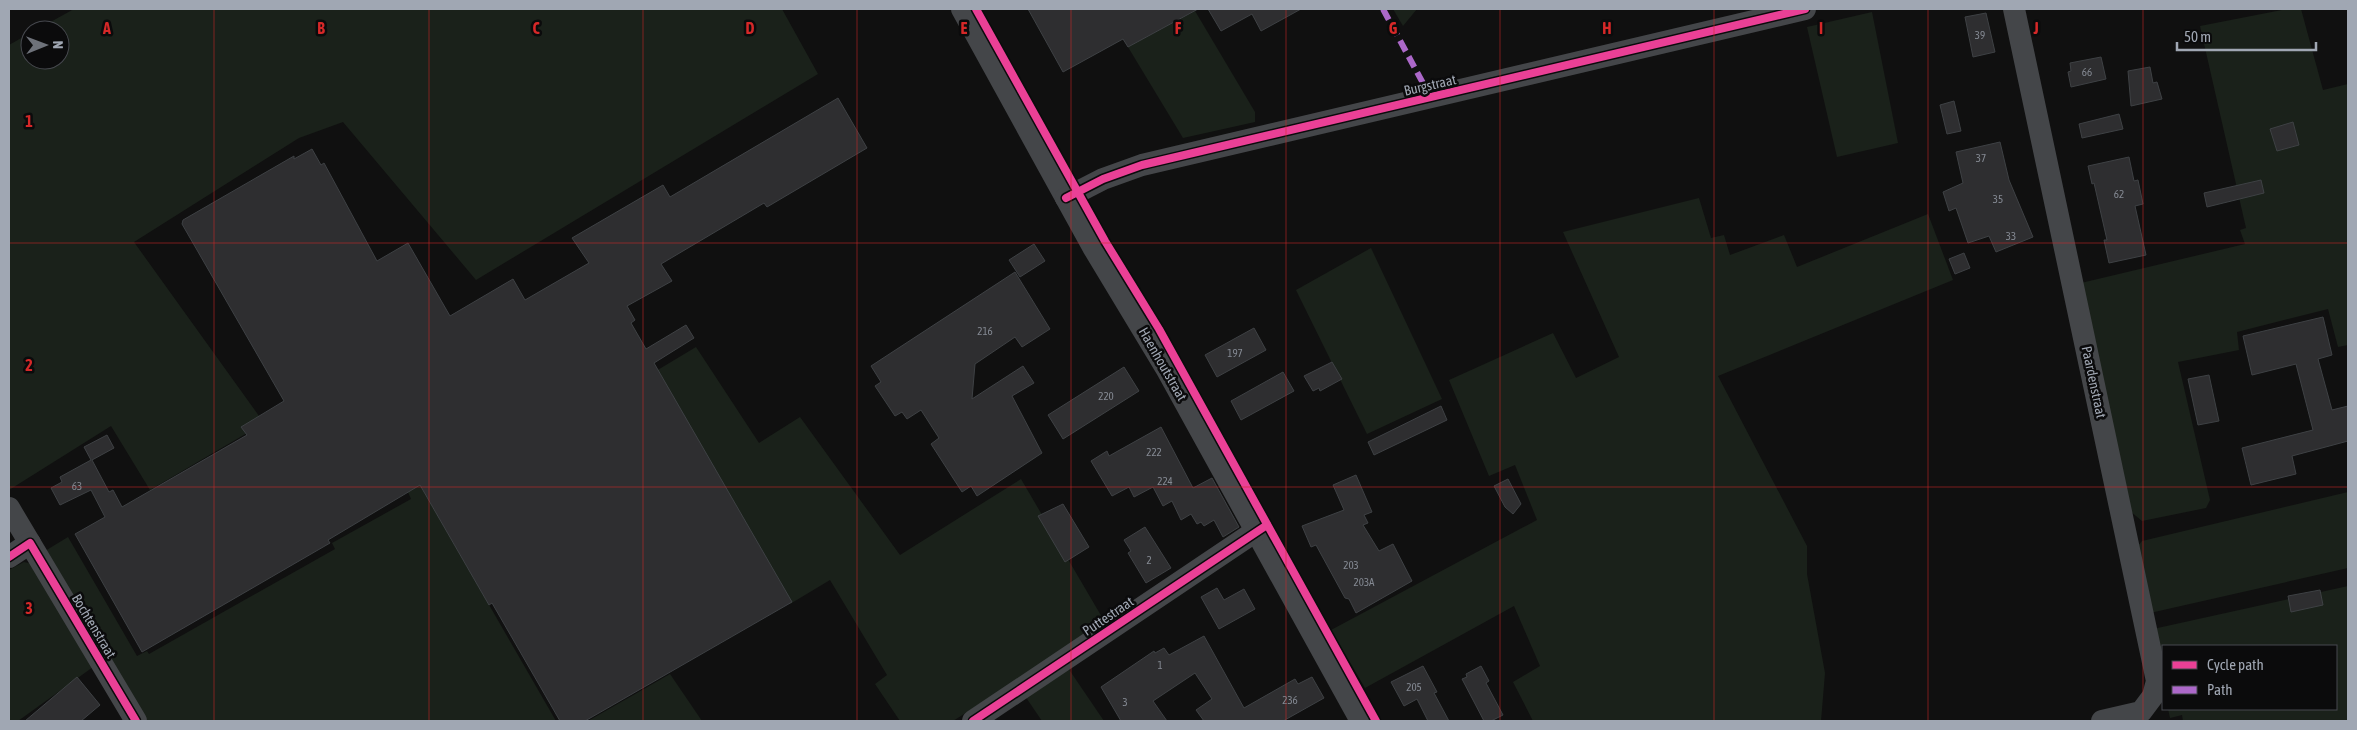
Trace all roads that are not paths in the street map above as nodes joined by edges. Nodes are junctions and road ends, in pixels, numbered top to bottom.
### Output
1 (962, 9) edge
2 (1805, 9) edge
3 (2014, 9) edge
4 (1748, 15) edge
5 (1066, 198) junction
6 (9, 508) edge
7 (1256, 531) junction
8 (30, 543) junction
9 (9, 557) edge
10 (136, 721) edge
11 (973, 721) edge
12 (1362, 721) edge
13 (2102, 721) edge

1 - 5 street, Haenhoutstraat
2 - 4 street, Burgstraat
3 - 13 street, Paardenstraat
4 - 5 street, Burgstraat
5 - 7 street, Haenhoutstraat
6 - 8 street, Bochtenstraat
7 - 11 street, Puttestraat
7 - 12 street, Haenhoutstraat
8 - 9 street
8 - 10 street, Bochtenstraat

